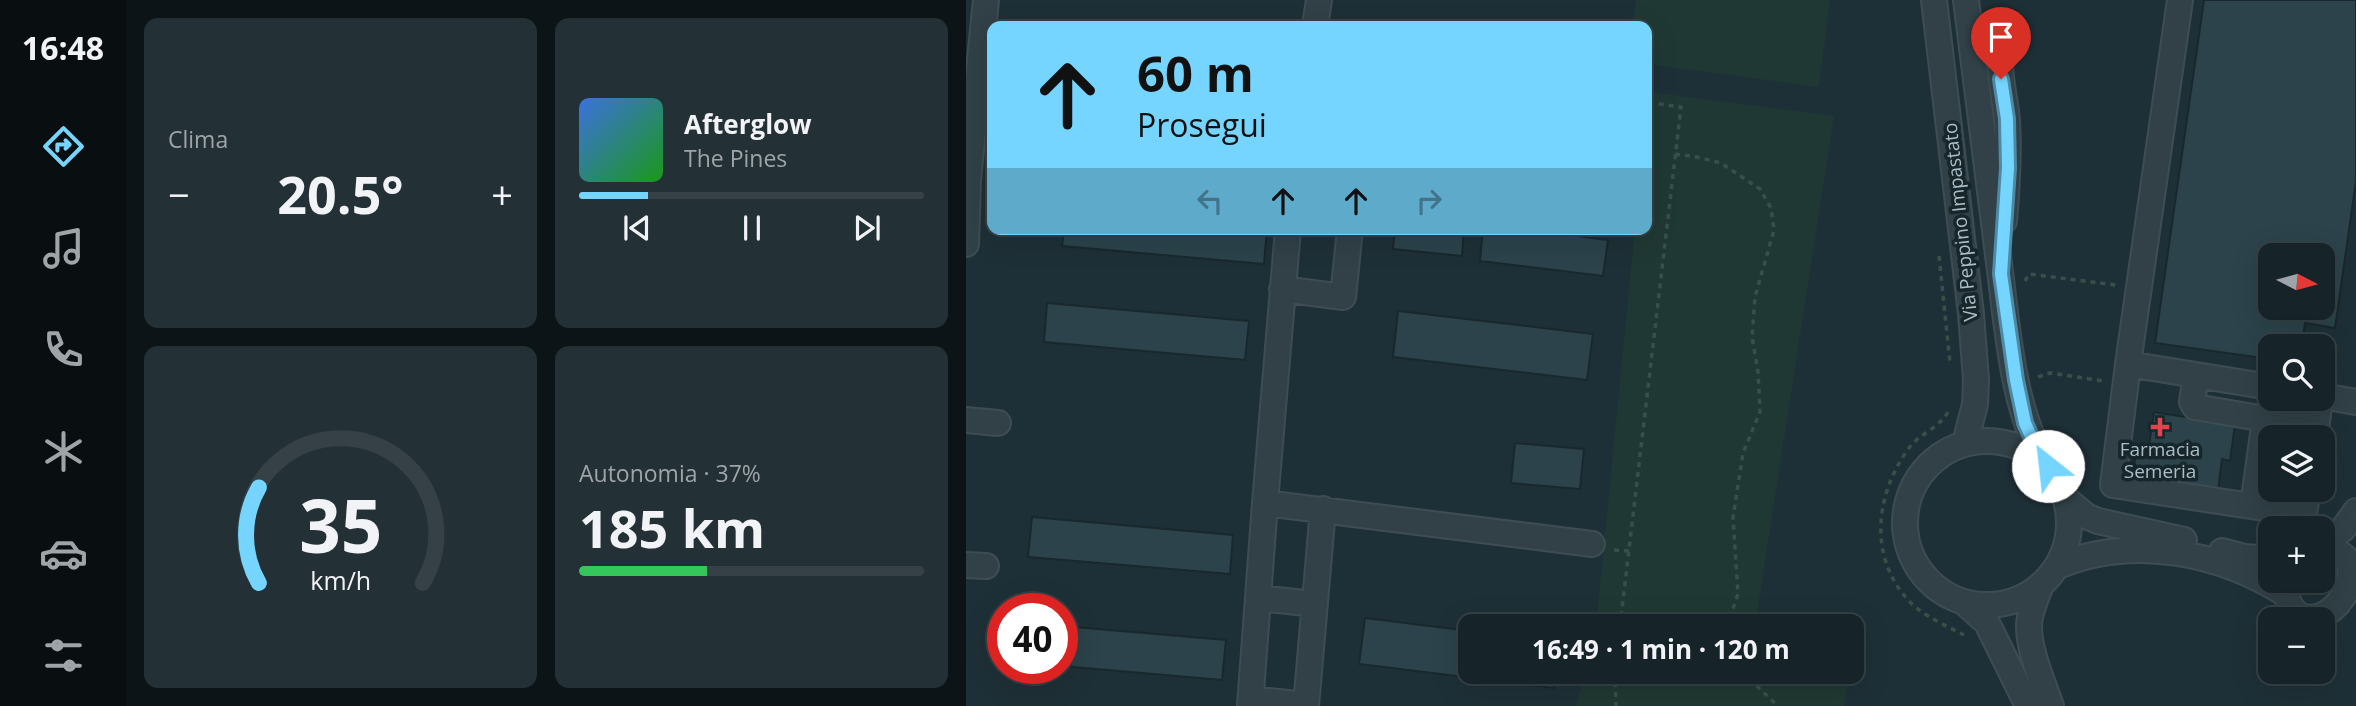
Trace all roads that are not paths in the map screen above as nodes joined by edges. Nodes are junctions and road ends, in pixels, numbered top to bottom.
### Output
1 (986, 0) edge
2 (1319, 0) edge
3 (1934, 0) edge
4 (1966, 0) edge
5 (2180, 0) edge
6 (1316, 21) edge
7 (987, 34) edge
8 (2012, 37) dead end
9 (967, 183) edge
10 (1287, 235) edge
11 (1349, 235) edge
12 (966, 244) edge
13 (2001, 274) junction
14 (1282, 289) junction
15 (2128, 364) junction
16 (2196, 375) junction
17 (2258, 385) edge
18 (2335, 400) edge
19 (2356, 402) edge
20 (2265, 419) junction
21 (966, 420) edge
22 (998, 423) dead end
23 (2289, 425) edge
24 (1965, 443) junction
25 (2048, 466) junction
26 (2067, 500) junction
27 (2306, 502) edge
28 (1265, 503) junction
29 (2253, 506) junction
30 (1323, 509) junction
31 (2356, 511) edge
32 (2356, 522) edge
33 (2335, 535) edge
34 (1592, 544) dead end
35 (2335, 551) edge
36 (2258, 558) edge
37 (2058, 566) junction
38 (2353, 568) junction
39 (2258, 579) edge
40 (2040, 587) junction
41 (2288, 593) edge
42 (1258, 598) junction
43 (1965, 603) junction
44 (1315, 604) junction
45 (1251, 702) edge
46 (1306, 706) edge
47 (2028, 706) edge
48 (2051, 706) edge

1 - 7 street
2 - 6 street
3 - 24 street, Via Peppino Impastato
4 - 13 street, Via Peppino Impastato
5 - 15 street
7 - 9 street
8 - 13 street
9 - 12 street
10 - 14 street
11 - 14 street
13 - 25 street, Via Peppino Impastato
14 - 28 street
15 - 16 street
15 - 29 street
16 - 17 street
16 - 20 street
18 - 19 street
20 - 23 street
20 - 29 street
21 - 22 street
24 - 25 street
24 - 43 street
25 - 26 street
26 - 36 street
26 - 37 street
27 - 29 street
28 - 30 street
28 - 42 street
30 - 34 street
30 - 44 street
31 - 33 street
32 - 38 street
35 - 38 street
37 - 39 street
37 - 40 street
38 - 41 street
40 - 43 street
40 - 48 street
42 - 44 street
42 - 45 street
43 - 47 street
44 - 46 street
45 - 46 street

